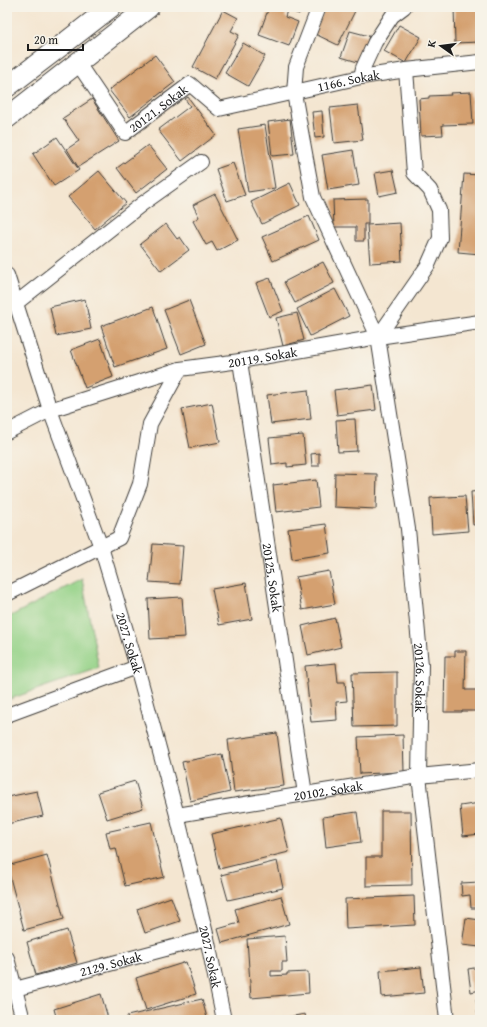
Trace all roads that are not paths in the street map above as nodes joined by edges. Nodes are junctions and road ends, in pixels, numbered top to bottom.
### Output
1 (111, 7) edge
2 (149, 7) edge
3 (319, 7) edge
4 (404, 7) edge
5 (77, 62) junction
6 (480, 62) edge
7 (406, 70) junction
8 (361, 77) junction
9 (7, 86) edge
10 (294, 92) junction
11 (219, 109) joint
12 (7, 118) edge
13 (201, 162) dead end
14 (7, 275) edge
15 (16, 304) junction
16 (480, 322) edge
17 (378, 337) junction
18 (240, 361) junction
19 (180, 369) junction
20 (50, 410) junction
21 (7, 432) edge
22 (101, 546) junction
23 (7, 594) edge
24 (137, 667) junction
25 (7, 715) edge
26 (480, 770) edge
27 (419, 776) junction
28 (305, 794) junction
29 (177, 815) junction
30 (207, 938) junction
31 (7, 958) edge
32 (15, 989) junction
33 (23, 1020) edge
34 (224, 1020) edge
35 (447, 1020) edge

1 - 9 main road
2 - 5 main road
3 - 10 street, 20126. Sokak
4 - 8 street
5 - 11 street, 20121. Sokak
5 - 12 main road
6 - 7 street, 1166. Sokak
7 - 8 street, 1166. Sokak
7 - 17 street
8 - 10 street, 1166. Sokak
10 - 11 street, 1166. Sokak
10 - 17 street, 20126. Sokak
13 - 15 street
14 - 15 street, 2027. Sokak
15 - 20 street, 2027. Sokak
16 - 17 street, 20119. Sokak
17 - 18 street, 20119. Sokak
17 - 27 street, 20126. Sokak
18 - 19 street, 20119. Sokak
18 - 28 street, 20125. Sokak
19 - 20 street, 20119. Sokak
19 - 22 street
20 - 21 street, 20119. Sokak
20 - 22 street, 2027. Sokak
22 - 23 street
22 - 24 street, 2027. Sokak
24 - 25 street
24 - 29 street, 2027. Sokak
26 - 27 street, 20102. Sokak
27 - 28 street, 20102. Sokak
27 - 35 street, 20126. Sokak
28 - 29 street, 20102. Sokak
29 - 30 street, 2027. Sokak
30 - 32 street, 2129. Sokak
30 - 34 street, 2027. Sokak
31 - 32 street
32 - 33 street

